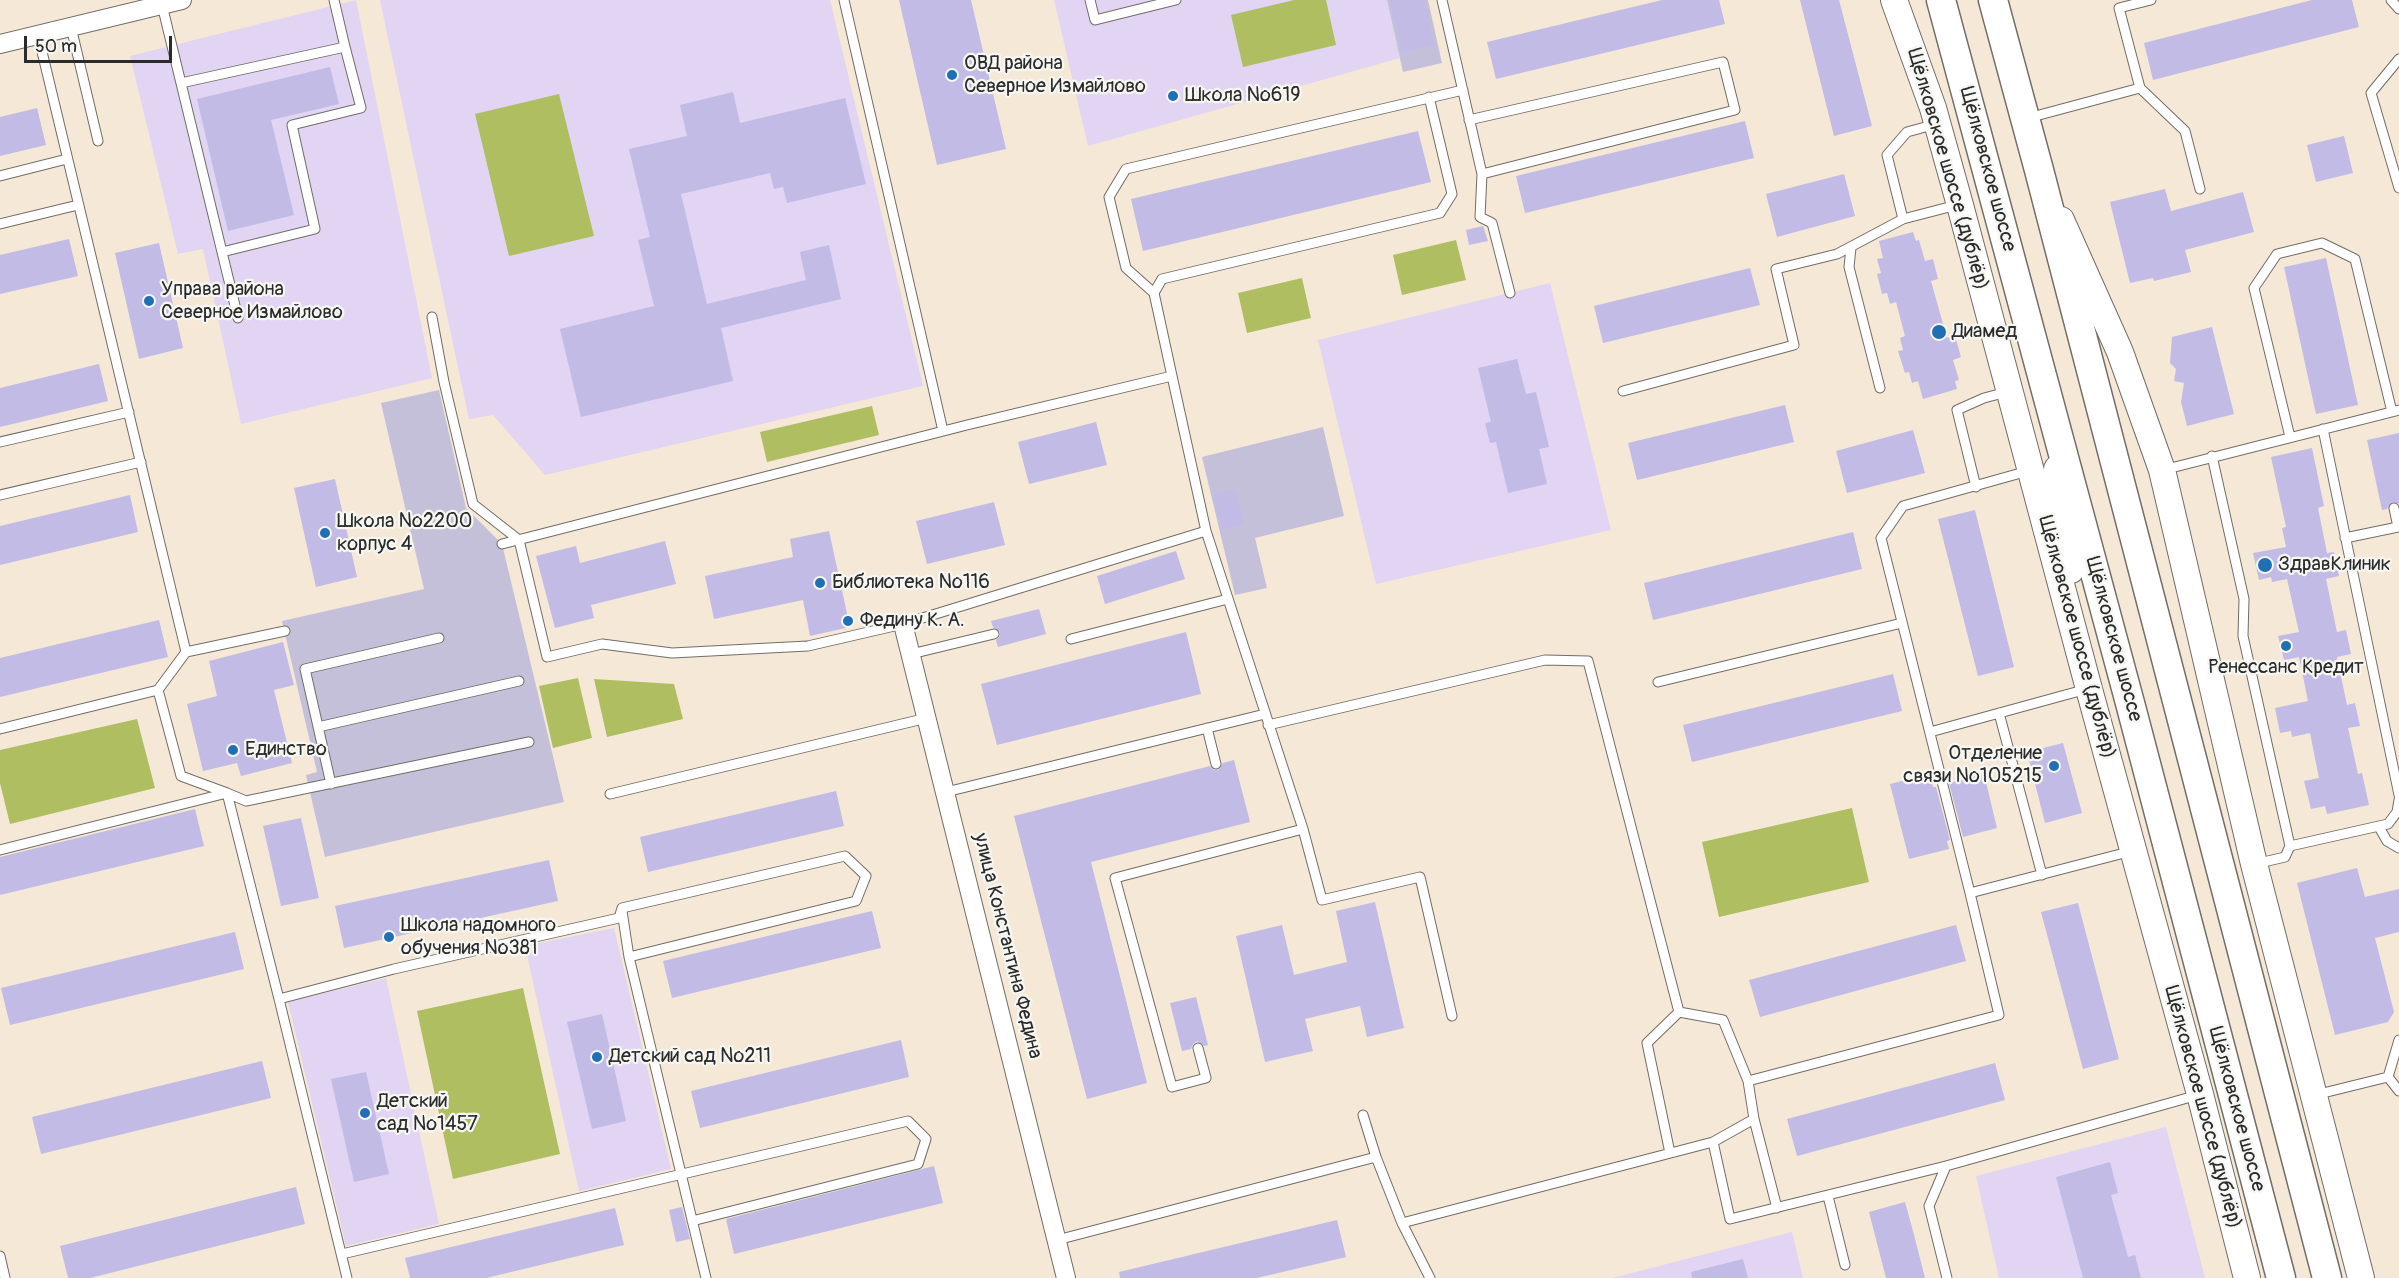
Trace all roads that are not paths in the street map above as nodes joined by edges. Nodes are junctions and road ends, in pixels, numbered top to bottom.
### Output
1 (182, 0) edge
2 (334, 0) edge
3 (844, 0) edge
4 (1090, 0) edge
5 (1176, 0) edge
6 (1442, 0) edge
7 (1894, 0) edge
8 (1941, 0) edge
9 (1993, 0) edge
10 (2151, 0) edge
11 (2391, 0) edge
12 (162, 5) junction
13 (2399, 9) edge
14 (70, 27) junction
15 (38, 35) junction
16 (0, 44) edge
17 (345, 47) junction
18 (2399, 59) edge
19 (181, 83) junction
20 (2140, 88) junction
21 (1464, 90) junction
22 (1429, 98) junction
23 (2024, 119) junction
24 (1469, 120) junction
25 (1937, 123) junction
26 (98, 141) dead end
27 (67, 159) junction
28 (2039, 170) junction
29 (1482, 174) junction
30 (0, 176) edge
31 (2399, 188) edge
32 (2200, 189) dead end
33 (1960, 204) junction
34 (78, 205) junction
35 (1903, 219) junction
36 (0, 224) edge
37 (1851, 248) junction
38 (222, 252) junction
39 (1154, 293) junction
40 (1510, 293) dead end
41 (432, 317) dead end
42 (238, 318) dead end
43 (1172, 376) junction
44 (1880, 388) dead end
45 (2045, 389) junction
46 (1623, 391) dead end
47 (2009, 392) junction
48 (2395, 411) edge
49 (129, 412) junction
50 (2323, 429) junction
51 (943, 431) junction
52 (2290, 437) junction
53 (0, 442) edge
54 (2212, 456) junction
55 (141, 462) junction
56 (2162, 470) junction
57 (2031, 471) junction
58 (1976, 487) junction
59 (0, 495) edge
60 (2394, 508) dead end
61 (1206, 531) junction
62 (2345, 538) junction
63 (519, 540) junction
64 (502, 544) dead end
65 (1228, 599) junction
66 (1902, 623) junction
67 (903, 624) junction
68 (285, 631) dead end
69 (994, 634) dead end
70 (439, 638) dead end
71 (1071, 639) dead end
72 (186, 652) junction
73 (911, 654) junction
74 (519, 681) dead end
75 (1658, 682) dead end
76 (2088, 689) junction
77 (158, 690) junction
78 (1999, 713) junction
79 (1265, 714) junction
80 (927, 718) junction
81 (1268, 725) junction
82 (318, 727) junction
83 (1207, 728) junction
84 (0, 729) edge
85 (1930, 732) junction
86 (529, 741) dead end
87 (1216, 764) dead end
88 (331, 784) junction
89 (946, 792) junction
90 (226, 793) junction
91 (610, 794) dead end
92 (2399, 795) edge
93 (2399, 800) edge
94 (2379, 827) junction
95 (1303, 829) junction
96 (2290, 846) junction
97 (2399, 848) edge
98 (0, 850) edge
99 (2134, 850) junction
100 (2254, 864) junction
101 (2042, 875) junction
102 (1970, 893) junction
103 (622, 908) junction
104 (629, 957) junction
105 (279, 999) junction
106 (1679, 1012) junction
107 (1452, 1016) dead end
108 (2399, 1040) edge
109 (1198, 1048) dead end
110 (2393, 1079) edge
111 (1748, 1081) junction
112 (2399, 1091) edge
113 (2200, 1094) junction
114 (2313, 1096) junction
115 (1363, 1115) dead end
116 (1754, 1119) junction
117 (1713, 1142) junction
118 (1670, 1153) junction
119 (1376, 1157) junction
120 (1946, 1166) junction
121 (681, 1174) junction
122 (1828, 1196) junction
123 (1777, 1208) junction
124 (692, 1221) junction
125 (1402, 1223) junction
126 (1057, 1240) junction
127 (342, 1254) junction
128 (0, 1256) edge
129 (1845, 1265) dead end
130 (5, 1278) edge
131 (347, 1278) edge
132 (706, 1278) edge
133 (1066, 1278) edge
134 (1430, 1278) edge
135 (1947, 1278) edge
136 (2247, 1278) edge
137 (2281, 1278) edge
138 (2327, 1278) edge
139 (2361, 1278) edge

1 - 12 street
2 - 17 lane
3 - 51 lane
4 - 5 lane
6 - 21 lane
7 - 25 main road, Щёлковское шоссе (дублёр)
8 - 45 main road, Щёлковское шоссе
9 - 23 main road
10 - 20 lane
11 - 13 lane
12 - 14 street
12 - 19 lane
14 - 15 street
14 - 26 lane
15 - 16 street
15 - 27 lane
17 - 19 lane
17 - 38 lane
18 - 31 lane
19 - 38 lane
20 - 23 lane
20 - 32 lane
21 - 22 lane
21 - 24 lane
22 - 39 lane
22 - 39 lane
23 - 28 main road
24 - 29 lane
24 - 29 lane
25 - 33 main road, Щёлковское шоссе (дублёр)
25 - 35 lane
27 - 30 lane
27 - 34 lane
28 - 56 main road
28 - 138 main road
29 - 40 lane
33 - 35 lane
33 - 47 main road, Щёлковское шоссе (дублёр)
34 - 36 lane
34 - 49 lane
35 - 37 lane
37 - 44 lane
37 - 46 lane
38 - 42 lane
39 - 43 lane
41 - 63 lane
43 - 51 lane
43 - 61 lane
45 - 76 main road
45 - 137 main road, Щёлковское шоссе
47 - 57 main road, Щёлковское шоссе (дублёр)
47 - 58 lane
48 - 50 lane
48 - 52 lane
49 - 53 lane
49 - 55 lane
50 - 52 lane
50 - 62 lane
51 - 63 lane
52 - 54 lane
54 - 56 lane
54 - 96 lane
55 - 59 lane
55 - 72 lane
56 - 100 main road
57 - 58 lane
57 - 76 main road, Щёлковское шоссе (дублёр)
58 - 66 lane
60 - 62 lane
61 - 65 lane
61 - 67 lane
62 - 92 lane
63 - 64 lane
63 - 67 lane
65 - 71 lane
65 - 79 lane
66 - 75 lane
66 - 85 lane
67 - 73 street, улица Константина Федина
68 - 72 lane
69 - 73 lane
70 - 82 lane
72 - 77 lane
73 - 80 street, улица Константина Федина
74 - 82 lane
76 - 78 lane
76 - 99 main road, Щёлковское шоссе (дублёр)
77 - 84 lane
77 - 90 lane
78 - 85 lane
78 - 101 lane
79 - 81 lane
79 - 83 lane
80 - 89 street, улица Константина Федина
80 - 91 lane
81 - 95 lane
81 - 106 lane
82 - 88 lane
83 - 87 lane
83 - 89 lane
85 - 102 lane
86 - 88 lane
88 - 90 lane
89 - 126 street, улица Константина Федина
90 - 98 lane
90 - 105 lane
93 - 94 lane
94 - 96 lane
94 - 97 lane
95 - 107 lane
95 - 109 lane
96 - 100 lane
99 - 101 lane
99 - 113 main road, Щёлковское шоссе (дублёр)
100 - 114 main road
101 - 102 lane
102 - 111 lane
103 - 104 lane
103 - 104 lane
103 - 105 lane
104 - 121 lane
105 - 127 lane
106 - 111 lane
106 - 118 lane
108 - 110 lane
110 - 112 lane
110 - 114 lane
111 - 116 lane
113 - 120 lane
113 - 136 main road, Щёлковское шоссе (дублёр)
114 - 139 main road
115 - 119 lane
116 - 117 lane
116 - 123 lane
117 - 118 lane
117 - 123 lane
118 - 125 lane
119 - 125 lane
119 - 126 lane
120 - 122 lane
120 - 135 lane
121 - 124 lane
121 - 124 lane
121 - 127 lane
122 - 123 lane
122 - 129 lane
124 - 132 lane
125 - 134 lane
126 - 133 street, улица Константина Федина
127 - 131 lane
128 - 130 lane

